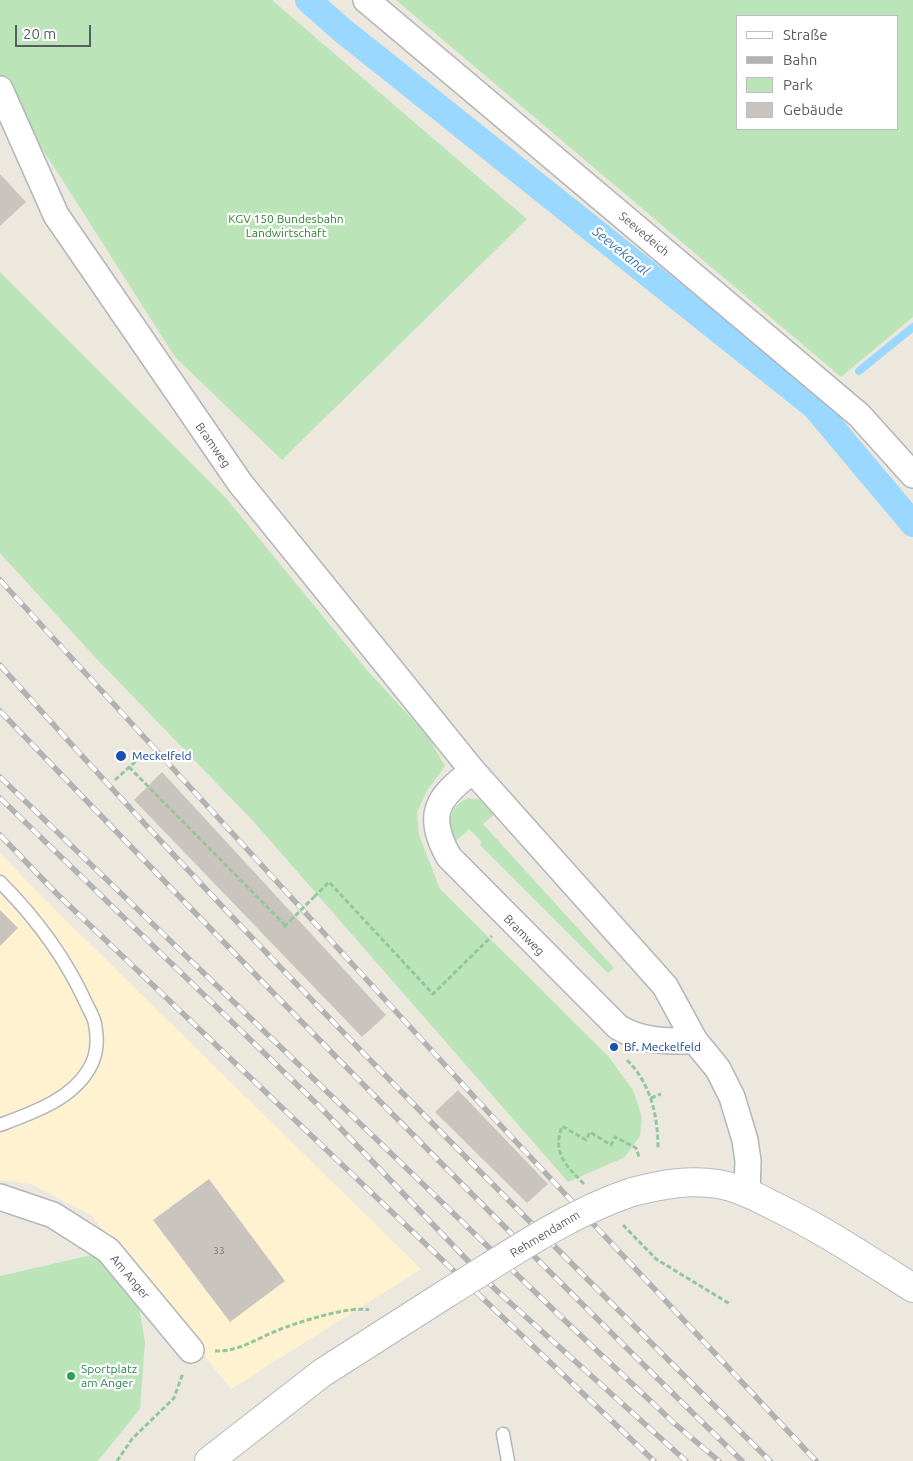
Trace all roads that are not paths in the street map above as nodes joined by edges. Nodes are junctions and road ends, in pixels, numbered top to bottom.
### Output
1 (366, 0) edge
2 (0, 89) edge
3 (913, 475) edge
4 (473, 771) junction
5 (0, 882) edge
6 (695, 1041) junction
7 (0, 1125) edge
8 (747, 1193) junction
9 (0, 1197) edge
10 (913, 1288) edge
11 (191, 1350) road end
12 (503, 1434) dead end
13 (209, 1461) edge
14 (508, 1461) edge

1 - 3 street, Seevedeich
2 - 4 street, Bramweg
4 - 6 street, Bramweg
4 - 6 street, Bramweg
5 - 7 lane
6 - 8 street, Bramweg
8 - 10 street, Rehmendamm
8 - 13 street, Rehmendamm, bridge
9 - 11 street, Am Anger
12 - 14 lane

